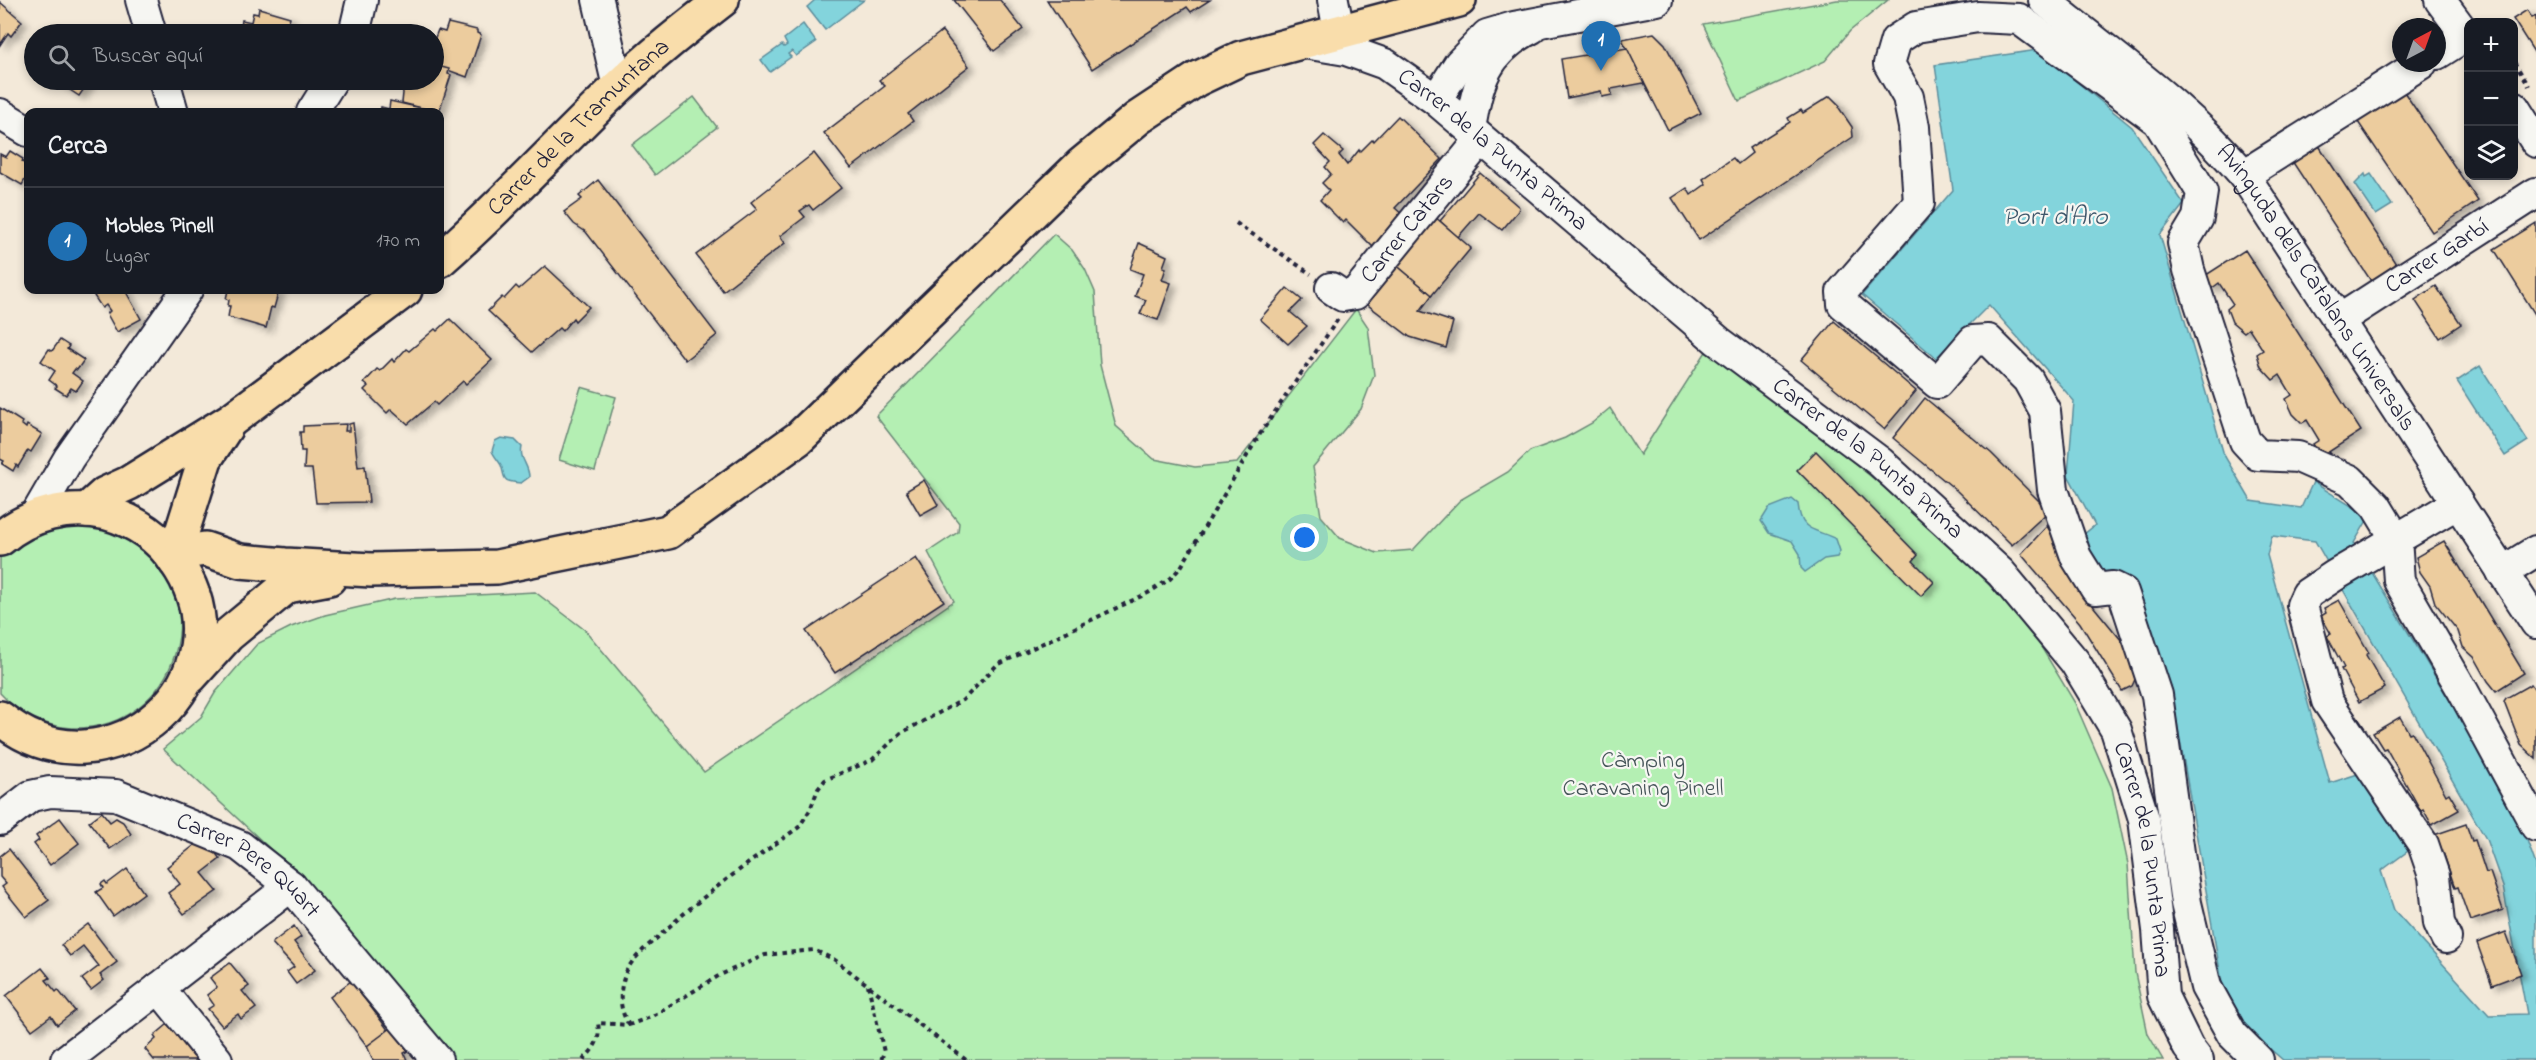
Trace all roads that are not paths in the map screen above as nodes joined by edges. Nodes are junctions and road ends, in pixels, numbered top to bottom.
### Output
1 (141, 0) edge
2 (362, 0) edge
3 (598, 0) edge
4 (722, 0) edge
5 (1459, 0) edge
6 (1657, 0) edge
7 (2044, 0) edge
8 (2440, 0) edge
9 (1546, 10) edge
10 (1336, 16) edge
11 (148, 24) edge
12 (356, 24) edge
13 (2464, 31) edge
14 (2464, 38) edge
15 (1298, 42) junction
16 (2446, 49) edge
17 (2408, 72) edge
18 (618, 87) junction
19 (167, 90) edge
20 (326, 90) edge
21 (2522, 98) edge
22 (1436, 100) junction
23 (172, 108) edge
24 (315, 108) edge
25 (0, 114) edge
26 (24, 129) edge
27 (1476, 134) junction
28 (2536, 142) edge
29 (2244, 175) junction
30 (2536, 193) edge
31 (444, 257) edge
32 (1343, 291) road end
33 (184, 294) edge
34 (400, 294) edge
35 (2338, 320) junction
36 (231, 420) junction
37 (69, 458) junction
38 (2458, 503) junction
39 (193, 504) junction
40 (83, 510) junction
41 (34, 518) junction
42 (0, 539) edge
43 (2396, 539) junction
44 (2536, 551) edge
45 (171, 556) junction
46 (240, 561) junction
47 (371, 570) junction
48 (2502, 572) junction
49 (2536, 623) edge
50 (183, 686) junction
51 (0, 718) edge
52 (0, 820) edge
53 (2536, 826) edge
54 (291, 886) junction
55 (2446, 938) dead end
56 (159, 988) junction
57 (66, 1060) edge
58 (218, 1060) edge
59 (437, 1060) edge
60 (2198, 1060) edge
61 (2258, 1060) edge

1 - 11 street
2 - 12 street
3 - 18 street
4 - 18 main road, Carrer de la Tramuntana
5 - 10 main road
6 - 9 street
7 - 29 street, Avinguda dels Catalans Universals
8 - 13 street
9 - 22 street
9 - 27 street
10 - 15 main road
14 - 16 street
15 - 22 street, Carrer de la Punta Prima
15 - 47 main road
17 - 29 street
18 - 31 main road, Carrer de la Tramuntana
19 - 23 street
20 - 24 street
21 - 28 street
22 - 27 street, Carrer de la Punta Prima
25 - 26 street
27 - 32 street, Carrer Catars
27 - 60 street, Carrer de la Punta Prima
29 - 35 street, Avinguda dels Catalans Universals
30 - 35 street, Carrer Garbí
33 - 37 street
34 - 36 main road
35 - 38 street, Avinguda dels Catalans Universals
36 - 39 main road
36 - 40 main road
37 - 40 street
37 - 41 street
38 - 43 street
38 - 48 street, Avinguda dels Catalans Universals
39 - 45 main road
39 - 46 main road
40 - 41 main road
40 - 45 main road
41 - 42 main road
43 - 53 street
43 - 55 street
43 - 61 street
44 - 48 street
45 - 46 main road
45 - 50 main road
46 - 47 main road
47 - 50 main road
48 - 49 street, Avinguda dels Catalans Universals
50 - 51 main road
52 - 54 street, Carrer Pere Quart
54 - 56 street
54 - 59 street, Carrer Pere Quart
56 - 57 street
56 - 58 street

